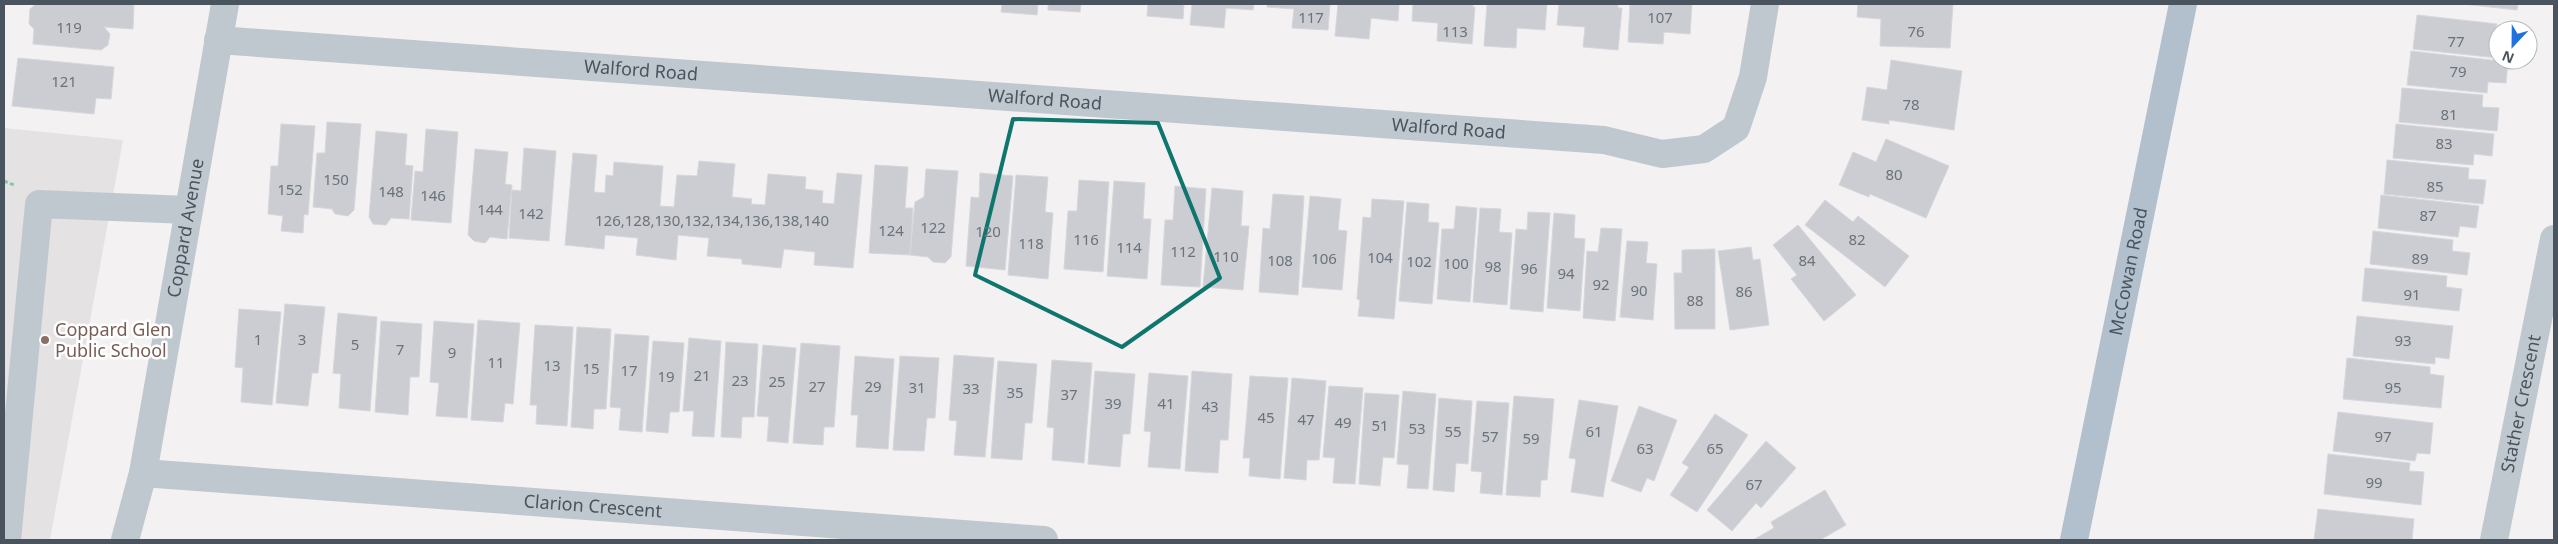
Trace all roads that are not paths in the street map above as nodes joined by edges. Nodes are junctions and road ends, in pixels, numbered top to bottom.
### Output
1 (225, 4) edge
2 (1765, 4) edge
3 (2183, 4) edge
4 (218, 40) junction
5 (188, 210) junction
6 (2554, 239) edge
7 (143, 472) junction
8 (7, 540) edge
9 (125, 540) edge
10 (1044, 540) edge
11 (2074, 540) edge
12 (2494, 540) edge

1 - 4 street, Coppard Avenue
2 - 4 street, Walford Road
3 - 11 main road, McCowan Road
4 - 5 street, Coppard Avenue
5 - 7 street, Coppard Avenue
5 - 8 street
6 - 12 street, Stather Crescent
7 - 9 street, Coppard Avenue
7 - 10 street, Clarion Crescent

